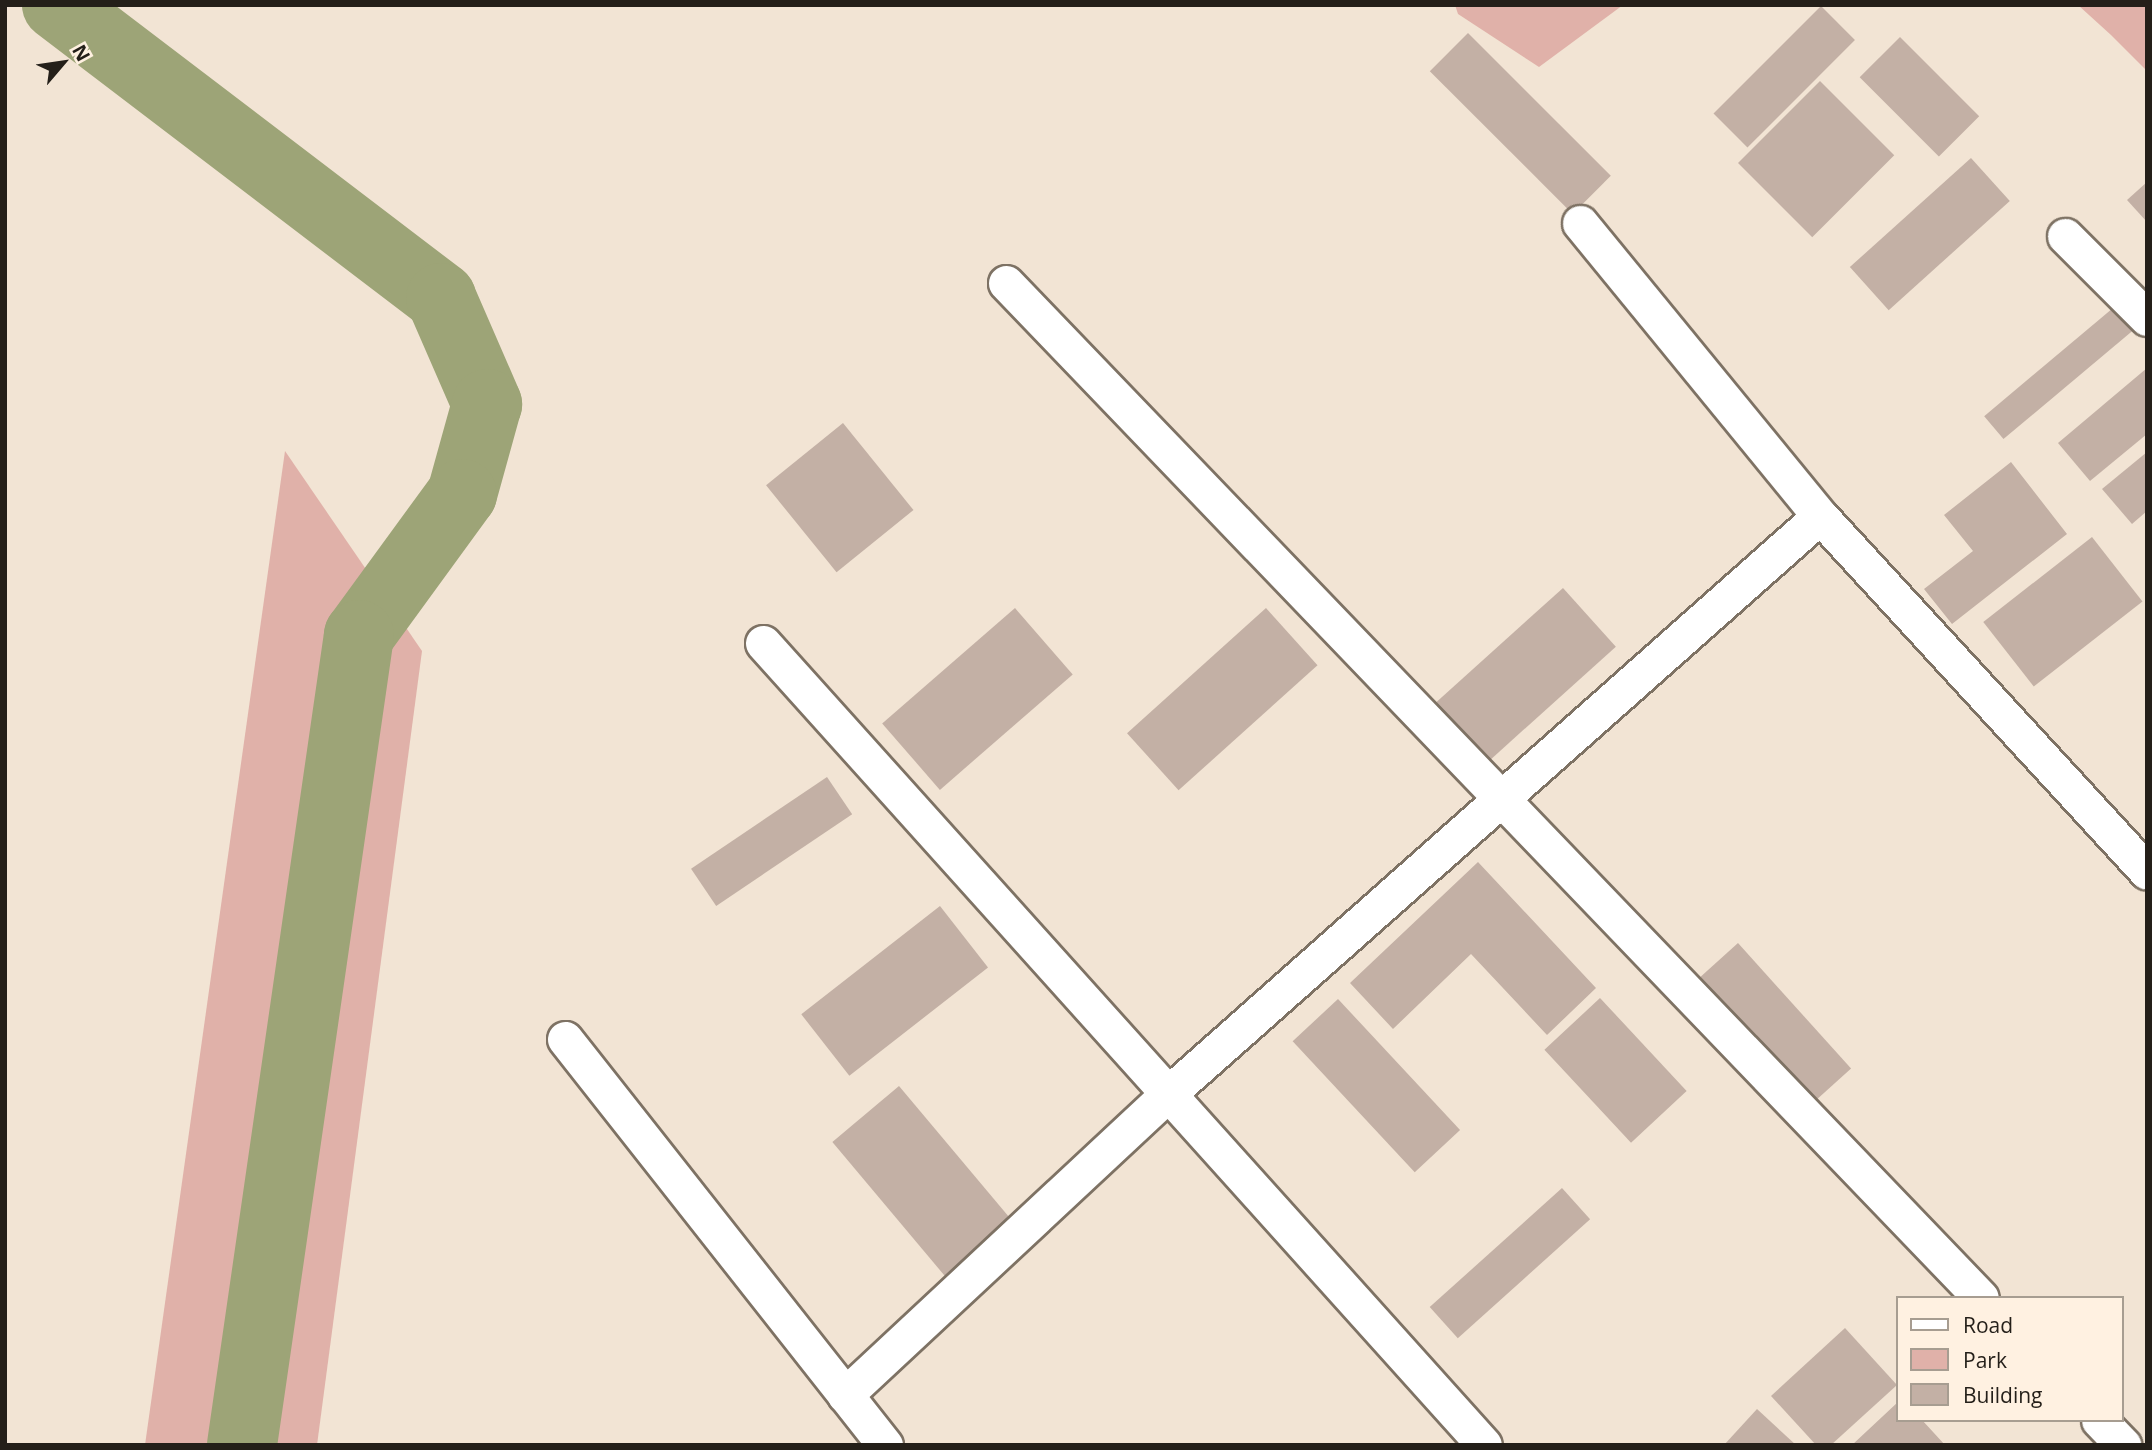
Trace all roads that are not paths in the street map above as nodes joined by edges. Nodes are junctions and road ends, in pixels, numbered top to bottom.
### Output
1 (1580, 223) dead end
2 (2065, 236) dead end
3 (1006, 283) dead end
4 (2147, 318) edge
5 (1820, 516) junction
6 (763, 643) dead end
7 (1496, 799) junction
8 (2147, 871) edge
9 (565, 1039) dead end
10 (1168, 1094) junction
11 (1979, 1296) edge
12 (845, 1395) junction
13 (2101, 1422) edge
14 (885, 1445) edge
15 (1484, 1445) edge
16 (2123, 1445) edge

1 - 5 street
2 - 4 street
3 - 7 street
5 - 7 street
5 - 8 street
6 - 10 street
7 - 10 street
7 - 11 street
9 - 12 street
10 - 12 street
10 - 15 street
12 - 14 street
13 - 16 street

